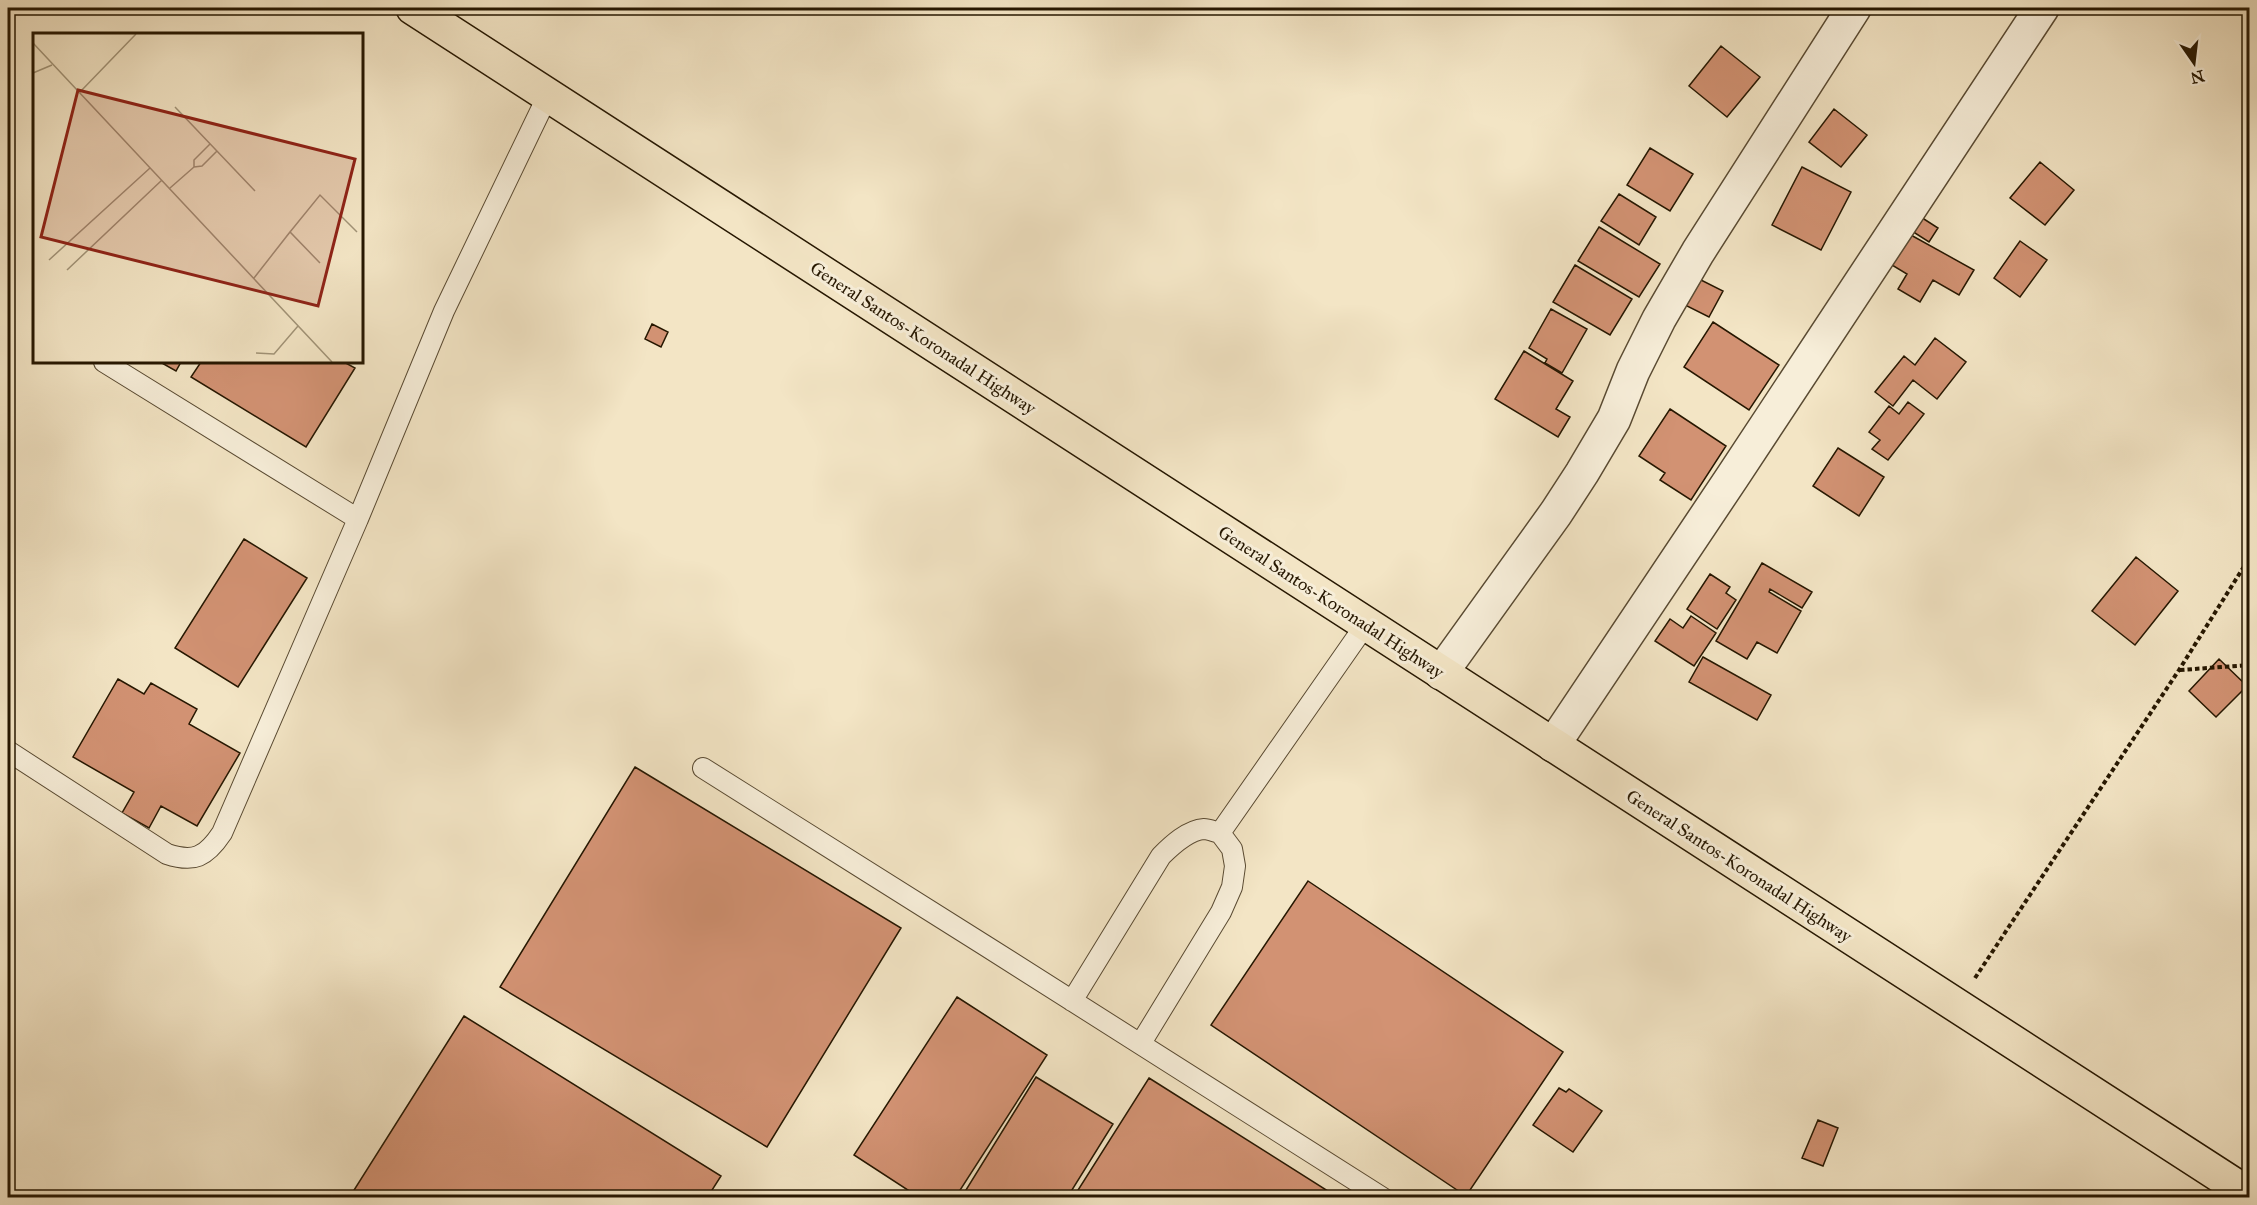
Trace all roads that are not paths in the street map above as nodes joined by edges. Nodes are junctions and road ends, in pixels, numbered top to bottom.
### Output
1 (413, 8) edge
2 (1854, 8) edge
3 (2042, 8) edge
4 (548, 94) junction
5 (106, 363) edge
6 (358, 519) junction
7 (1366, 624) junction
8 (1440, 673) junction
9 (1552, 745) junction
10 (8, 752) edge
11 (703, 768) dead end
12 (1220, 833) junction
13 (1072, 1001) junction
14 (1142, 1043) junction
15 (2238, 1193) edge
16 (1383, 1197) edge

1 - 4 highway, General Santos-Koronadal Highway
2 - 8 street
3 - 9 street
4 - 6 lane
4 - 7 highway, General Santos-Koronadal Highway
5 - 6 lane
6 - 10 lane
7 - 8 highway, General Santos-Koronadal Highway
7 - 12 lane
8 - 9 highway, General Santos-Koronadal Highway
9 - 15 highway, General Santos-Koronadal Highway
11 - 13 lane
12 - 13 lane
12 - 14 lane
13 - 14 lane
14 - 16 lane

